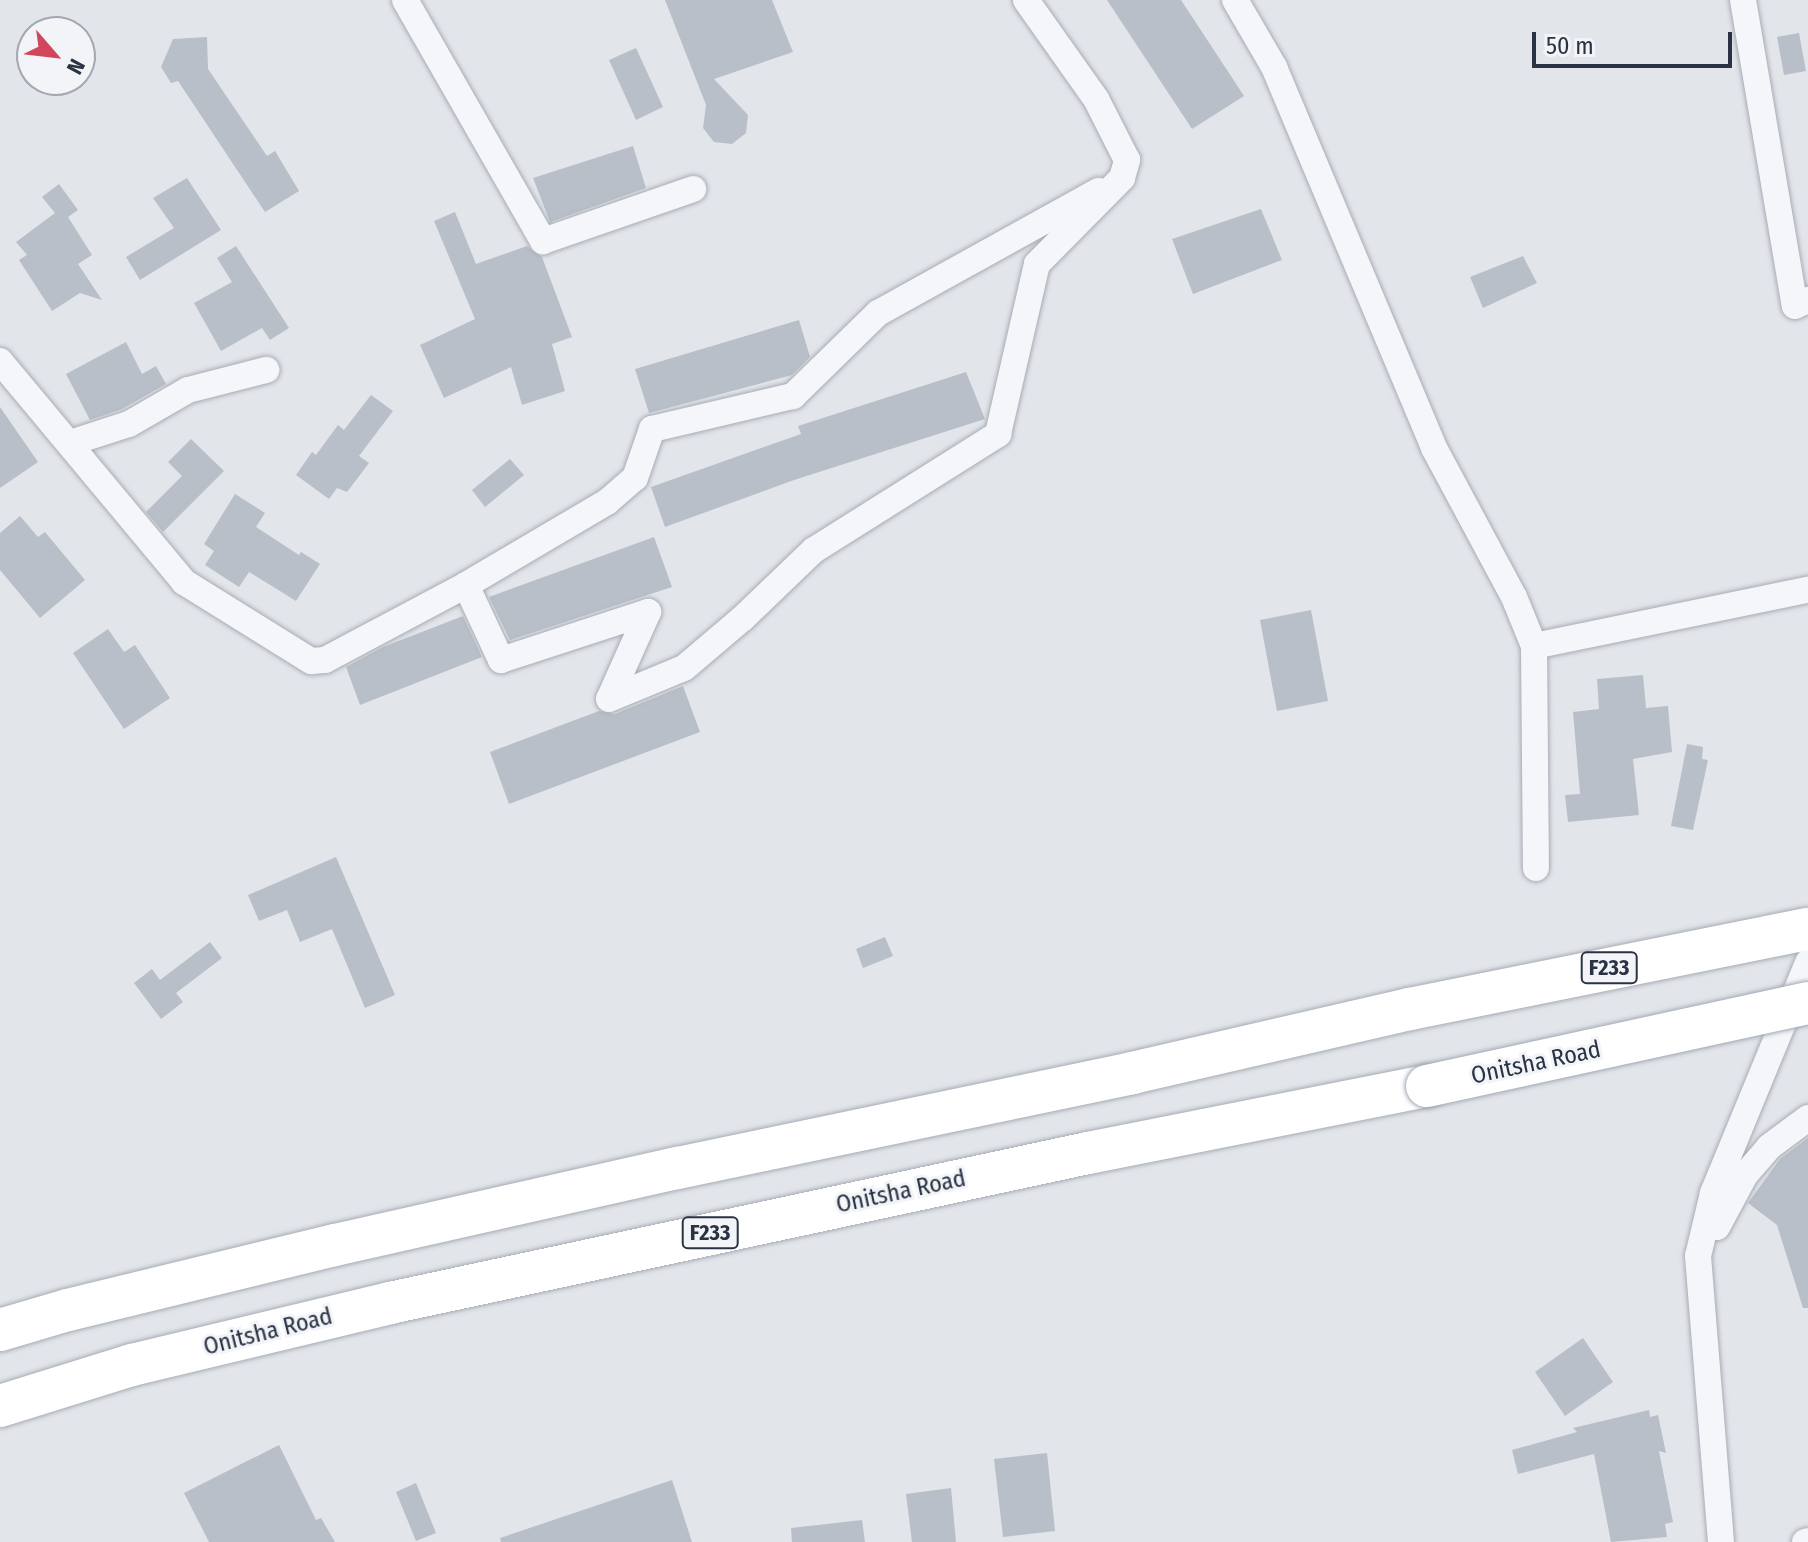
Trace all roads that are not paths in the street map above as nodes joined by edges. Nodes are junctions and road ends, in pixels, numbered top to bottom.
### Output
1 (405, 0) edge
2 (1026, 0) edge
3 (1235, 0) edge
4 (1743, 0) edge
5 (1122, 178) junction
6 (693, 189) dead end
7 (1808, 300) edge
8 (0, 361) edge
9 (266, 370) dead end
10 (70, 443) junction
11 (466, 585) junction
12 (1808, 590) edge
13 (1534, 646) junction
14 (1536, 868) dead end
15 (1808, 929) edge
16 (1808, 962) edge
17 (1808, 1003) edge
18 (1808, 1118) edge
19 (1698, 1256) junction
20 (0, 1330) edge
21 (0, 1406) edge
22 (1721, 1542) edge

1 - 6 street
2 - 5 street
3 - 13 street
4 - 7 street
5 - 11 street
5 - 11 street
8 - 10 street
9 - 10 street
10 - 11 street
12 - 13 street
13 - 14 street
15 - 20 main road, F233
16 - 19 street
17 - 21 main road, Onitsha Road / F233, bridge
18 - 19 street
19 - 22 street

